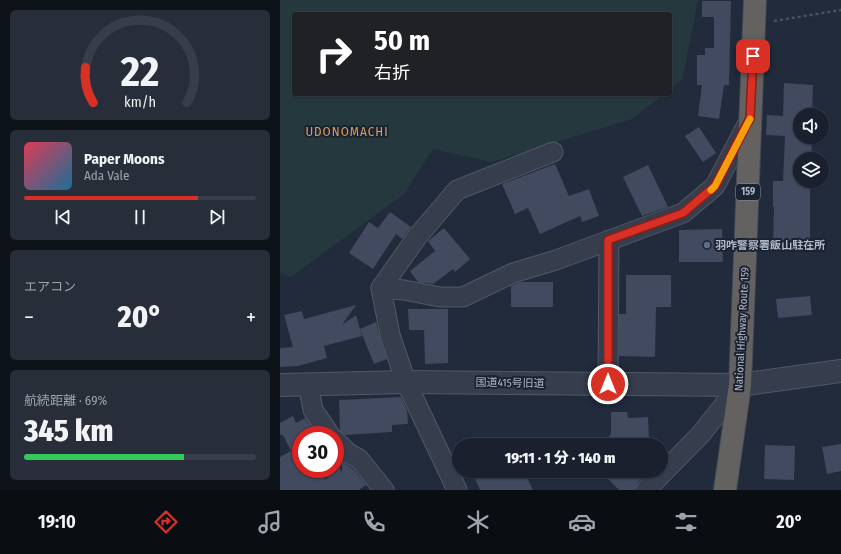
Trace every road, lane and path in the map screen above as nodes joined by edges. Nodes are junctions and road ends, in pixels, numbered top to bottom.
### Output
1 (755, 0) edge
2 (841, 10) edge
3 (754, 25) junction
4 (750, 118) junction
5 (553, 152) dead end
6 (608, 240) junction
7 (381, 288) junction
8 (841, 371) edge
9 (406, 382) junction
10 (308, 384) junction
11 (608, 384) junction
12 (740, 384) junction
13 (280, 385) edge
14 (324, 426) edge
15 (344, 449) edge
16 (384, 490) edge
17 (457, 490) edge
18 (646, 490) edge
19 (725, 490) edge

1 - 3 highway, National Highway Route 159 / 159
2 - 3 path
3 - 4 highway, National Highway Route 159 / 159
4 - 6 street
4 - 12 highway, National Highway Route 159 / 159
5 - 7 street
6 - 7 street
6 - 11 street
7 - 9 street
8 - 12 street, 国道415号旧道
9 - 10 street, 国道415号旧道
9 - 11 street, 国道415号旧道
9 - 17 street
10 - 13 street, 国道415号旧道
10 - 14 street
11 - 12 street, 国道415号旧道
12 - 18 street
12 - 19 highway, National Highway Route 159 / 159
15 - 16 street

